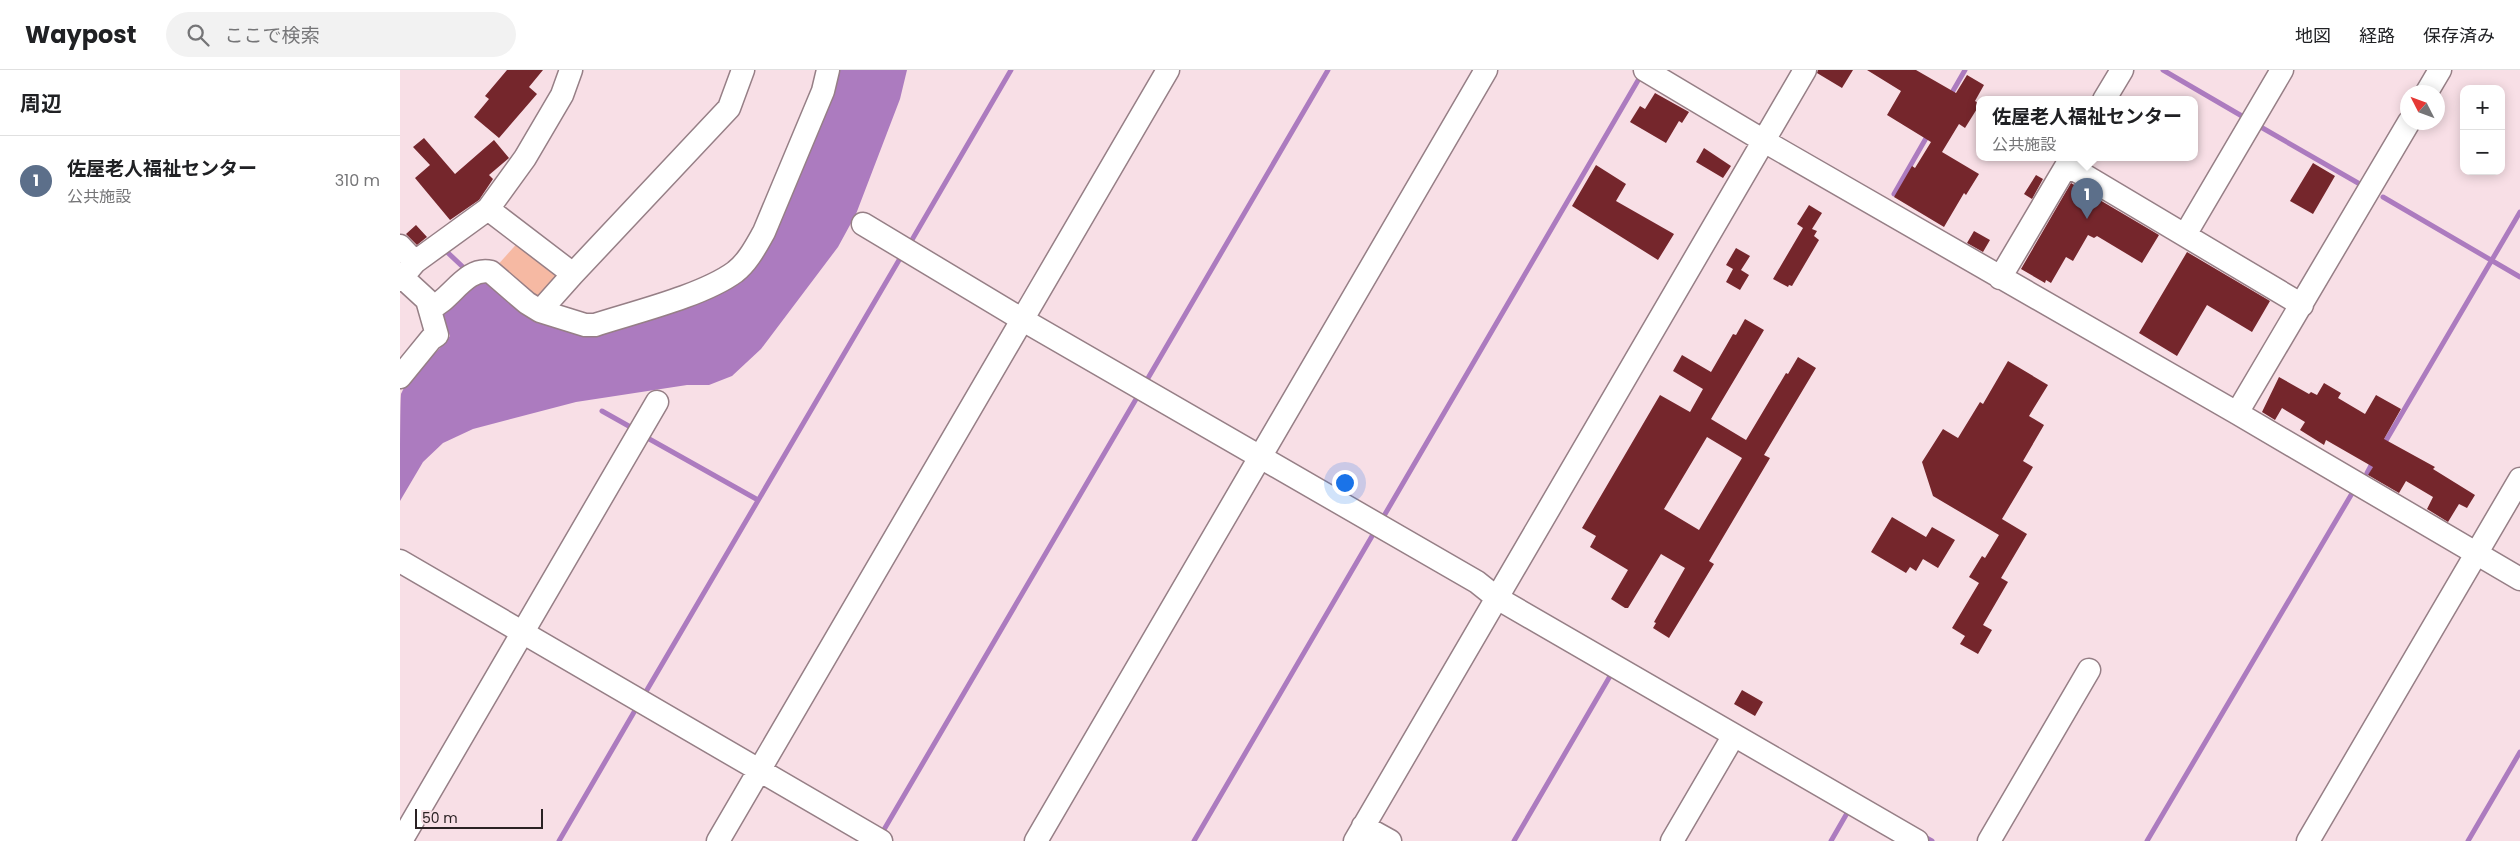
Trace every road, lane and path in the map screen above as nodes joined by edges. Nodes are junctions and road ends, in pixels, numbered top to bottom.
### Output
1 (571, 70) edge
2 (743, 70) edge
3 (828, 70) edge
4 (1168, 70) edge
5 (1486, 70) edge
6 (1645, 70) edge
7 (1805, 70) edge
8 (2122, 70) edge
9 (2282, 70) edge
10 (2440, 70) edge
11 (2431, 85) edge
12 (2106, 96) edge
13 (2404, 130) edge
14 (1764, 141) junction
15 (2069, 161) edge
16 (488, 209) junction
17 (863, 224) dead end
18 (2185, 235) junction
19 (404, 266) edge
20 (573, 274) junction
21 (2000, 278) junction
22 (2302, 305) junction
23 (431, 308) junction
24 (540, 311) junction
25 (1023, 320) junction
26 (400, 378) edge
27 (657, 402) dead end
28 (2238, 413) junction
29 (1260, 458) junction
30 (2520, 478) edge
31 (2476, 553) junction
32 (400, 561) edge
33 (2520, 579) edge
34 (1497, 598) junction
35 (523, 632) junction
36 (2089, 670) dead end
37 (1734, 735) junction
38 (759, 771) junction
39 (1359, 833) edge
40 (401, 841) edge
41 (718, 841) edge
42 (881, 841) edge
43 (1036, 841) edge
44 (1390, 841) edge
45 (1672, 841) edge
46 (1917, 841) edge
47 (1989, 841) edge
48 (2308, 841) edge

1 - 16 street
2 - 20 street
3 - 24 street
4 - 25 street
5 - 29 street
6 - 14 street
7 - 14 street
8 - 12 street
9 - 18 street
10 - 11 street
13 - 22 street
14 - 21 street
14 - 34 street
15 - 18 street
15 - 21 street
16 - 19 street
16 - 20 street
17 - 25 street
18 - 22 street
19 - 23 street
20 - 24 street
21 - 28 street
22 - 28 street
23 - 24 street
23 - 26 street
25 - 29 street
25 - 38 street
27 - 35 street
28 - 31 street
29 - 34 street
29 - 43 street
30 - 31 street
31 - 33 street
31 - 48 street
32 - 35 street
34 - 37 street
34 - 39 street
35 - 38 street
35 - 40 street
36 - 47 street
37 - 45 street
37 - 46 street
38 - 41 street
38 - 42 street
39 - 44 street

